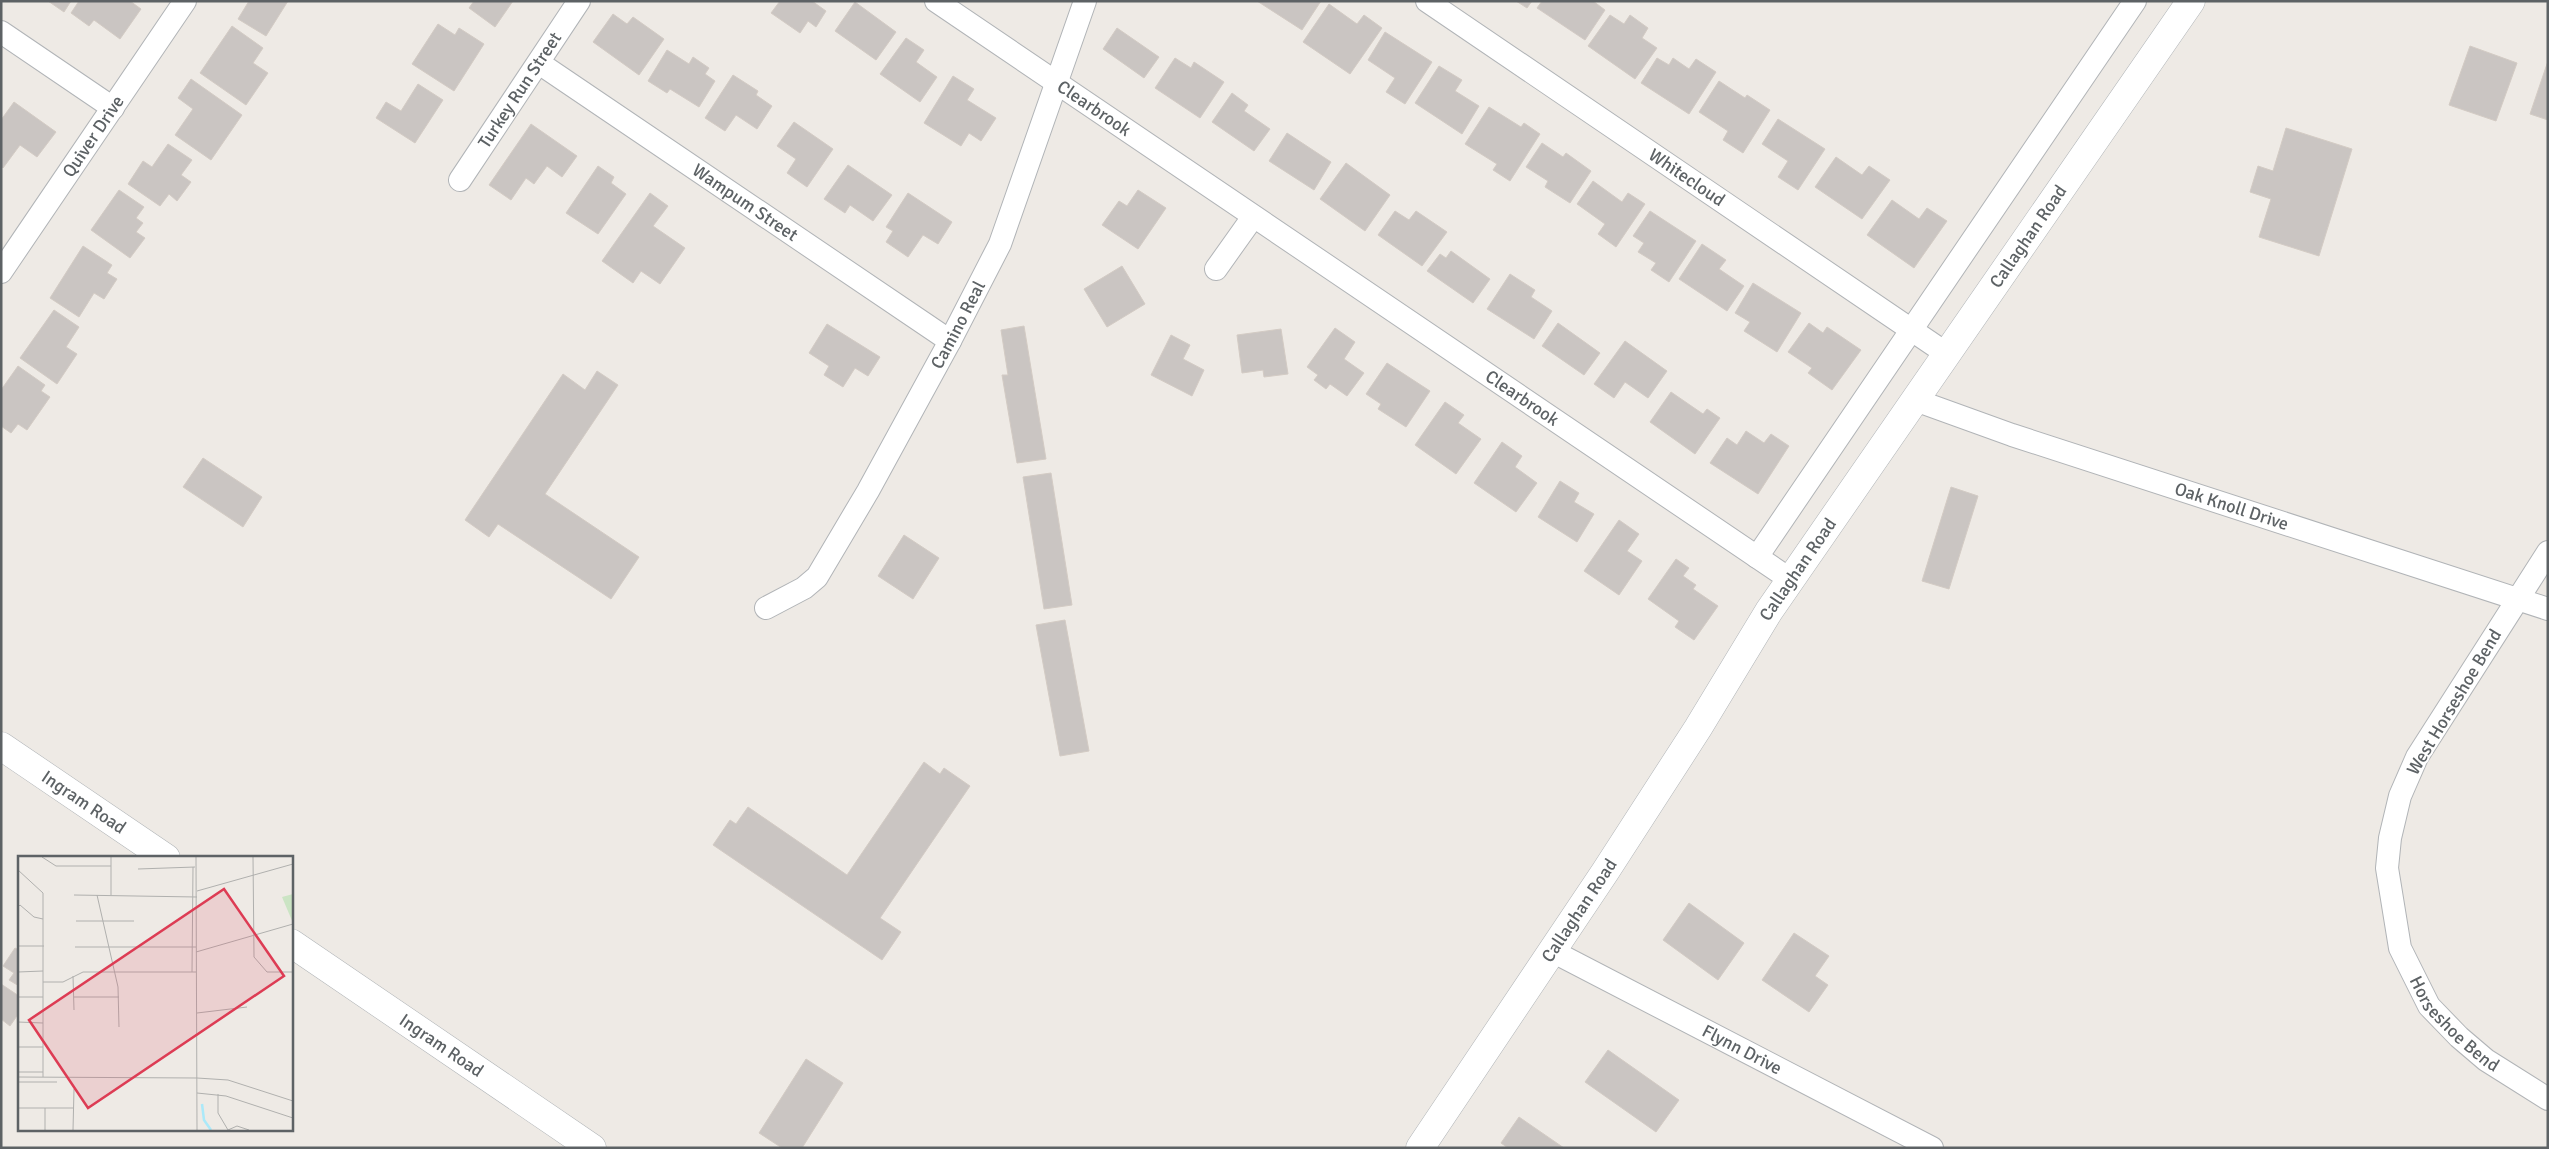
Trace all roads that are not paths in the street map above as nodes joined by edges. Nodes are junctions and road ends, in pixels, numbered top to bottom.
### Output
1 (185, 1) edge
2 (579, 1) edge
3 (936, 1) edge
4 (1084, 1) edge
5 (1427, 1) edge
6 (2135, 1) edge
7 (2191, 1) edge
8 (1, 32) edge
9 (539, 63) junction
10 (1058, 84) junction
11 (113, 108) junction
12 (460, 180) dead end
13 (1252, 217) junction
14 (1216, 269) dead end
15 (1, 272) edge
16 (1913, 330) junction
17 (950, 342) junction
18 (1947, 354) junction
19 (1915, 400) junction
20 (2548, 552) edge
21 (1757, 557) junction
22 (1791, 580) junction
23 (2516, 599) junction
24 (766, 608) dead end
25 (2548, 609) edge
26 (1, 746) edge
27 (163, 856) edge
28 (2395, 923) joint
29 (292, 944) edge
30 (1552, 951) junction
31 (2548, 1099) edge
32 (592, 1148) edge
33 (1420, 1148) edge
34 (1932, 1148) edge

1 - 11 street, Quiver Drive
2 - 9 street, Turkey Run Street
3 - 10 street, Clearbrook
4 - 10 street, Camino Real
5 - 16 street, Whitecloud
6 - 16 street
7 - 18 main road, Callaghan Road
8 - 11 street
9 - 12 street, Turkey Run Street
9 - 17 street, Wampum Street
10 - 13 street, Clearbrook
10 - 17 street, Camino Real
11 - 15 street, Quiver Drive
13 - 14 street
13 - 21 street, Clearbrook
16 - 18 street, Whitecloud
16 - 21 street
17 - 24 street, Camino Real
18 - 19 main road, Callaghan Road
19 - 22 main road, Callaghan Road
19 - 23 street, Oak Knoll Drive
20 - 23 street, West Horseshoe Bend
21 - 22 street, Clearbrook
22 - 30 main road, Callaghan Road
23 - 25 street, Oak Knoll Drive
23 - 28 street, West Horseshoe Bend
26 - 27 main road, Ingram Road
28 - 31 street, Horseshoe Bend
29 - 32 main road, Ingram Road
30 - 33 main road, Callaghan Road
30 - 34 street, Flynn Drive

